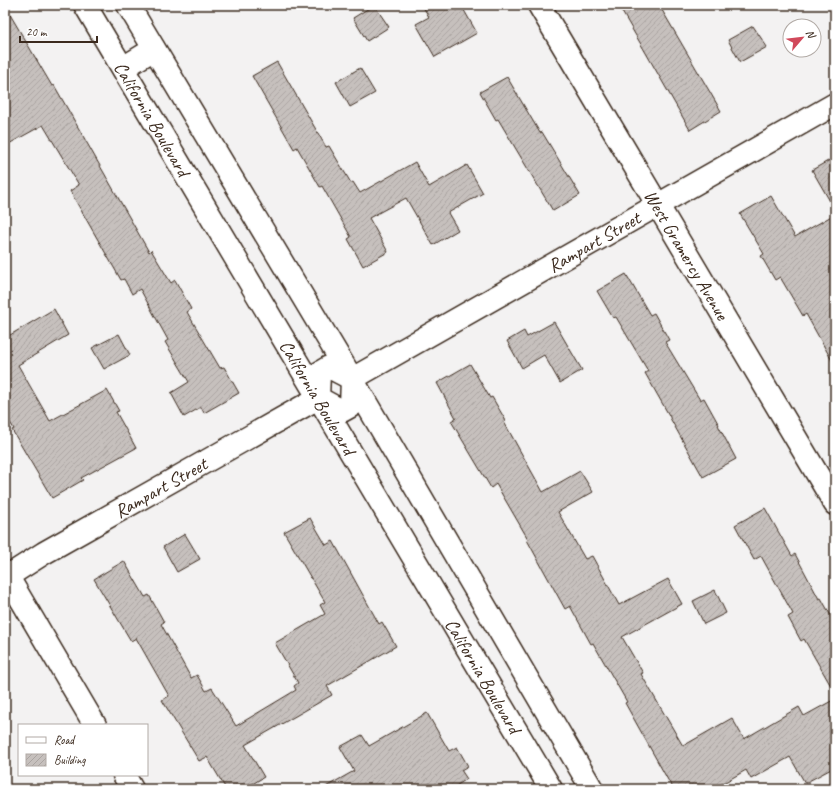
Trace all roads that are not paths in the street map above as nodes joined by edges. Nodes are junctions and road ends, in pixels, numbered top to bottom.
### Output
1 (86, 5) edge
2 (128, 5) edge
3 (539, 5) edge
4 (154, 49) junction
5 (122, 68) junction
6 (835, 104) edge
7 (657, 205) junction
8 (352, 379) junction
9 (318, 398) junction
10 (835, 504) edge
11 (6, 576) edge
12 (545, 711) junction
13 (94, 724) edge
14 (515, 729) junction
15 (125, 776) edge
16 (132, 789) edge
17 (551, 789) edge
18 (592, 789) edge

1 - 5 street, California Boulevard
2 - 4 street, California Boulevard
3 - 7 street, West Gramercy Avenue
4 - 5 street
4 - 8 street, California Boulevard
5 - 9 street, California Boulevard
6 - 7 street, Rampart Street
7 - 8 street, Rampart Street
7 - 10 street, West Gramercy Avenue
8 - 9 street
8 - 9 street
8 - 12 street, California Boulevard
9 - 11 street, Rampart Street
9 - 14 street, California Boulevard
11 - 13 street
12 - 14 street
12 - 18 street, California Boulevard
14 - 17 street, California Boulevard
15 - 16 street

